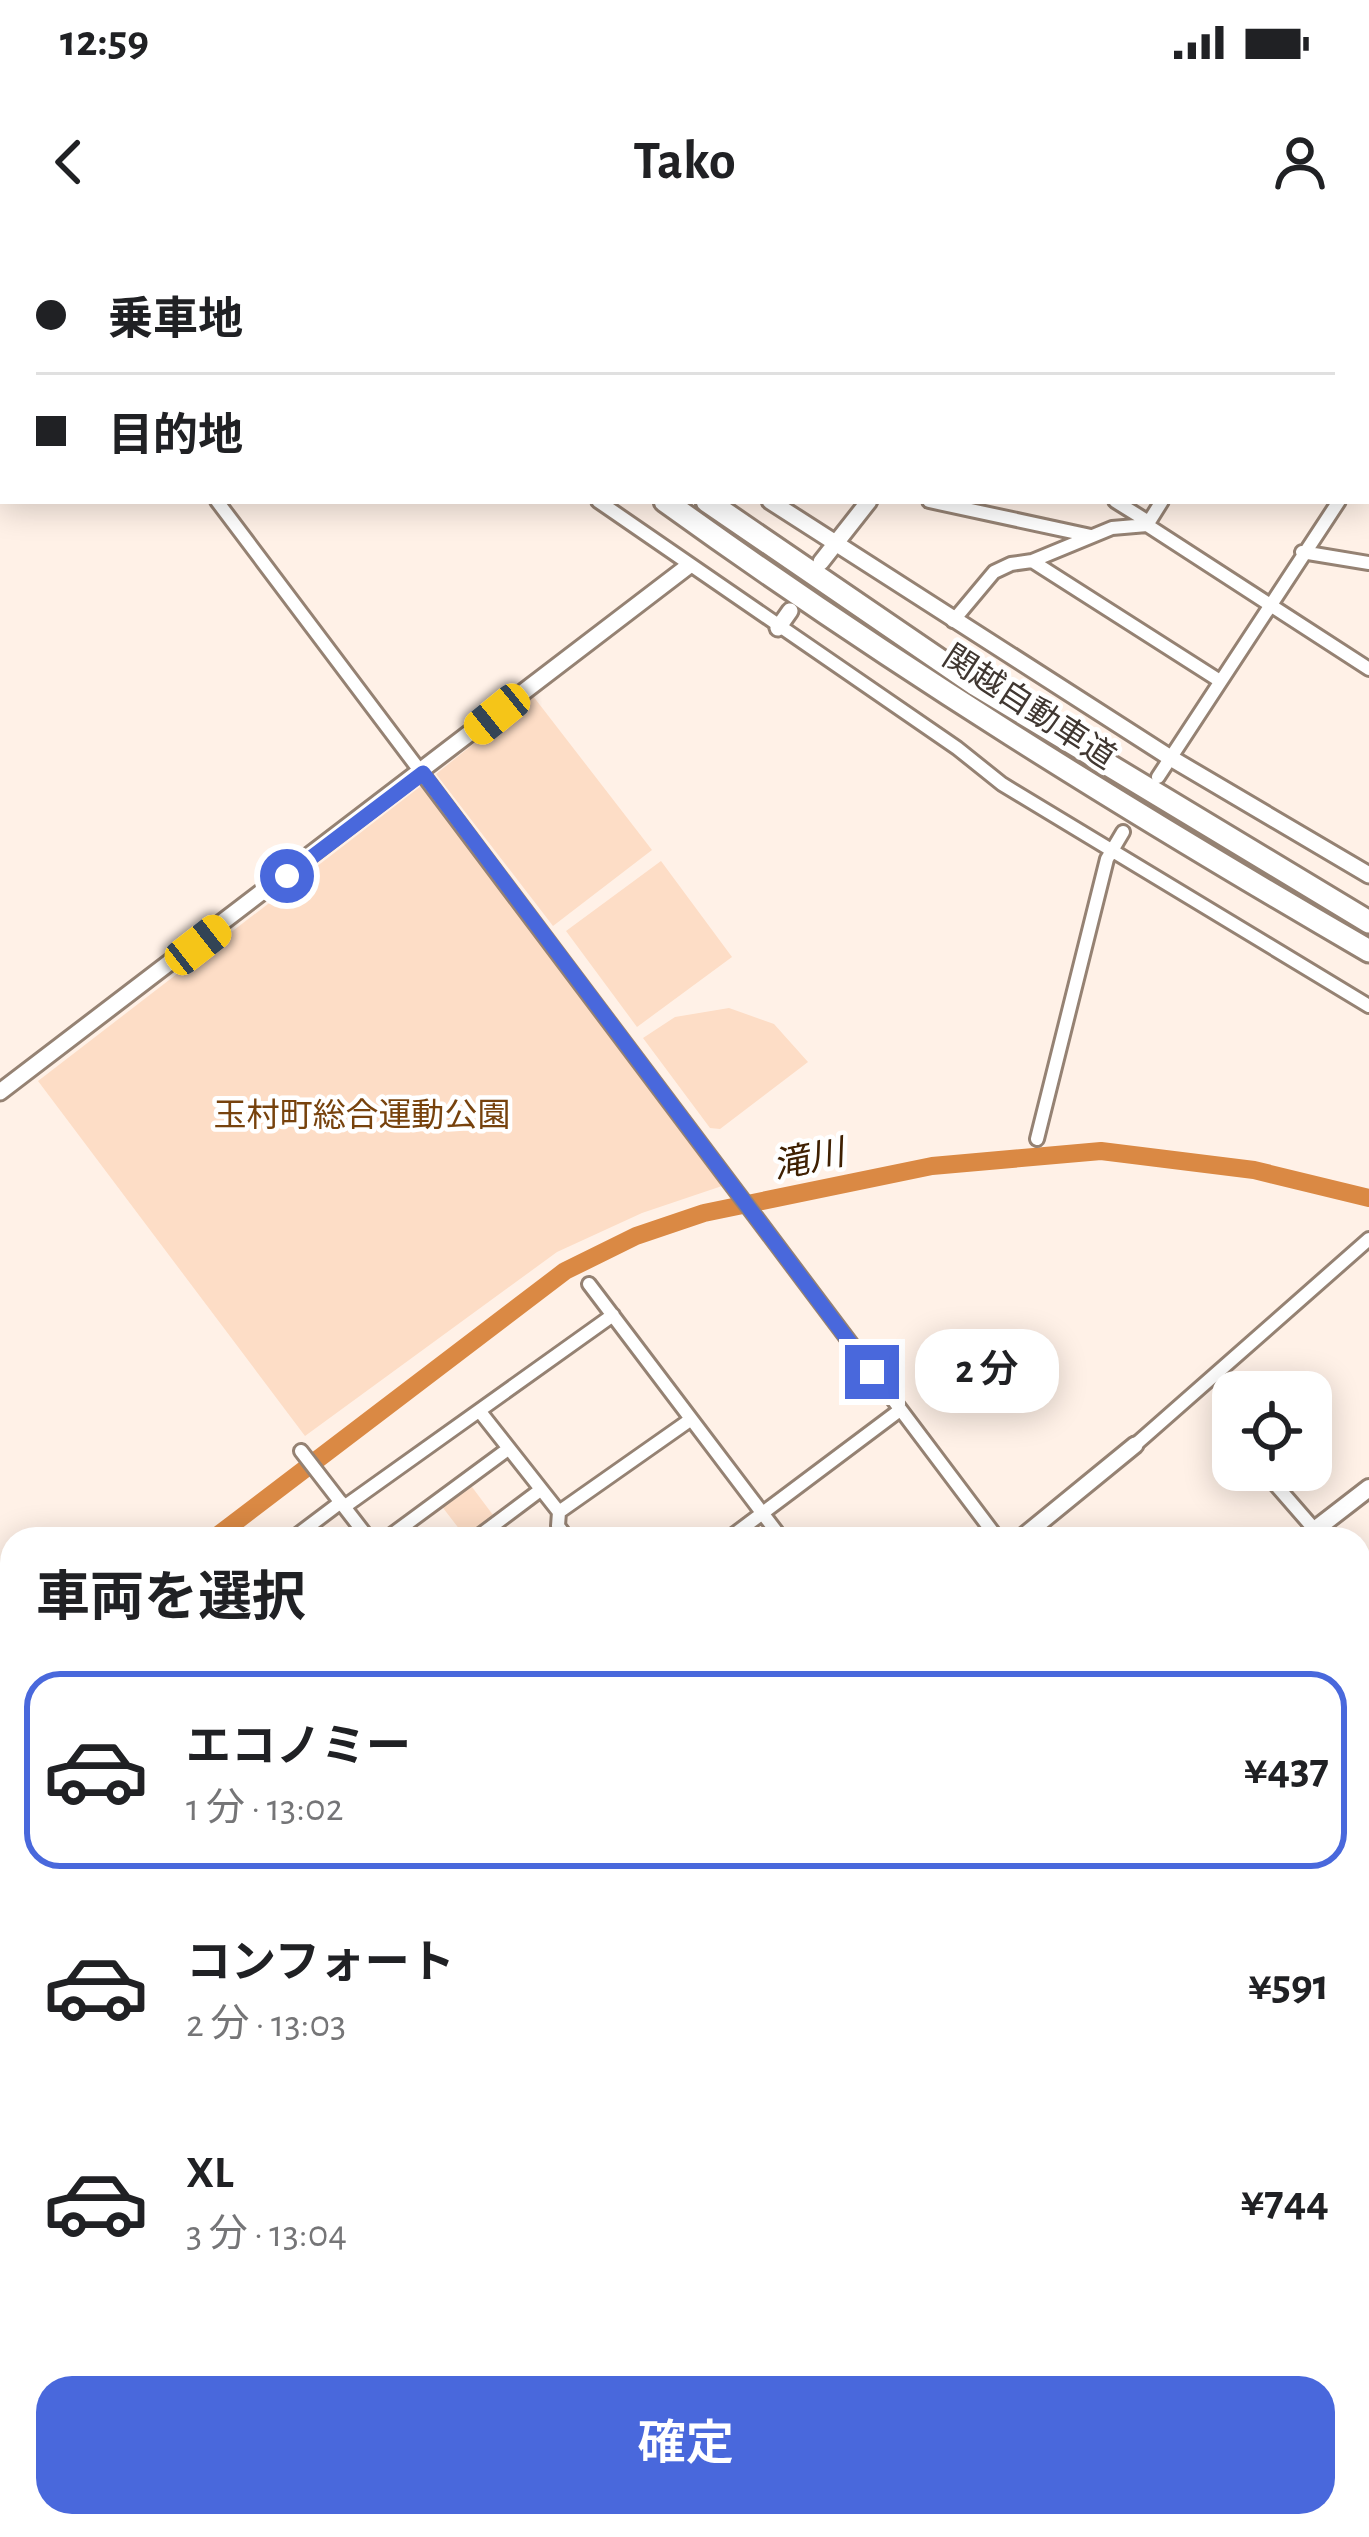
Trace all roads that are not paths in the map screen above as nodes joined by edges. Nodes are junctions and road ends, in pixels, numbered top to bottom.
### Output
1 (219, 504) edge
2 (602, 504) edge
3 (669, 504) edge
4 (710, 504) edge
5 (775, 504) edge
6 (867, 504) edge
7 (942, 504) edge
8 (1119, 504) edge
9 (1160, 504) edge
10 (1337, 504) edge
11 (1147, 523) junction
12 (1091, 536) junction
13 (836, 543) junction
14 (1301, 552) junction
15 (1032, 561) junction
16 (821, 562) dead end
17 (1369, 563) edge
18 (688, 567) junction
19 (1268, 604) junction
20 (790, 610) dead end
21 (953, 621) junction
22 (778, 628) junction
23 (1369, 669) edge
24 (1220, 681) junction
25 (1169, 757) junction
26 (423, 773) junction
27 (1158, 777) dead end
28 (1123, 832) dead end
29 (1111, 853) junction
30 (1369, 875) edge
31 (1369, 922) edge
32 (1369, 951) edge
33 (1369, 1006) edge
34 (0, 1092) edge
35 (1037, 1139) dead end
36 (1369, 1239) edge
37 (589, 1284) dead end
38 (613, 1315) junction
39 (900, 1410) junction
40 (481, 1413) junction
41 (690, 1420) junction
42 (1135, 1444) joint
43 (508, 1449) junction
44 (302, 1452) dead end
45 (1368, 1490) edge
46 (539, 1491) junction
47 (1279, 1491) edge
48 (343, 1504) junction
49 (560, 1512) junction
50 (761, 1514) junction
51 (309, 1527) edge
52 (359, 1527) edge
53 (402, 1527) edge
54 (492, 1527) edge
55 (559, 1527) edge
56 (744, 1527) edge
57 (772, 1527) edge
58 (989, 1527) edge
59 (1035, 1527) edge
60 (1304, 1527) edge
61 (1318, 1527) edge

1 - 26 street
2 - 18 street
3 - 32 highway, 関越自動車道
4 - 31 highway, 関越自動車道
5 - 13 street
6 - 13 street
7 - 12 street
8 - 11 street
9 - 11 street
10 - 14 street
11 - 12 street
11 - 19 street
12 - 15 street
13 - 16 street
13 - 21 street
14 - 17 street
14 - 19 street
15 - 21 street
15 - 24 street
18 - 22 street
18 - 26 street
19 - 23 street
19 - 24 street
20 - 22 street
21 - 25 street
22 - 29 street
24 - 25 street
25 - 27 street
25 - 30 street
26 - 34 street
26 - 39 street
28 - 29 street
29 - 33 street
29 - 35 street
36 - 42 street
37 - 38 street
38 - 40 street
38 - 41 street
39 - 50 street
39 - 58 street
40 - 43 street
40 - 48 street
41 - 49 street
41 - 50 street
42 - 59 street
43 - 46 street
43 - 53 street
44 - 48 street
45 - 61 main road
46 - 49 street
46 - 54 street
47 - 60 street
48 - 51 street
48 - 52 street
49 - 55 street
50 - 56 street
50 - 57 street

